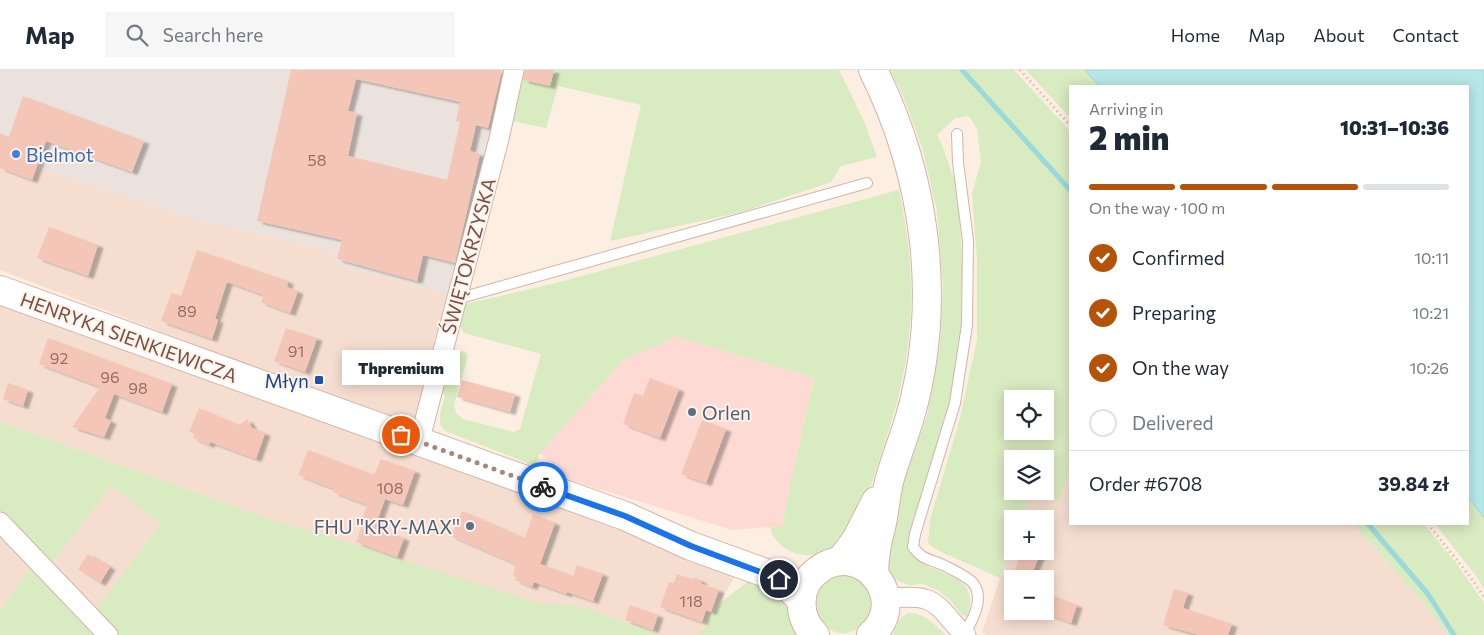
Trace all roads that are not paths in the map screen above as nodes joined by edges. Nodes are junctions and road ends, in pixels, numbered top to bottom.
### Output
1 (514, 70) edge
2 (873, 70) edge
3 (957, 134) dead end
4 (867, 184) dead end
5 (0, 290) edge
6 (457, 299) junction
7 (419, 442) junction
8 (890, 478) junction
9 (625, 516) junction
10 (0, 522) edge
11 (829, 566) junction
12 (880, 586) junction
13 (801, 600) junction
14 (876, 632) edge
15 (965, 634) edge
16 (108, 635) edge
17 (816, 635) edge

1 - 6 street, ŚWIĘTOKRZYSKA
2 - 8 street
3 - 15 lane
4 - 6 lane
5 - 7 street, HENRYKA SIENKIEWICZA
6 - 7 street, ŚWIĘTOKRZYSKA
7 - 9 street, HENRYKA SIENKIEWICZA
8 - 11 street
8 - 12 street
9 - 11 street, HENRYKA SIENKIEWICZA
9 - 13 street, HENRYKA SIENKIEWICZA
10 - 16 street
11 - 12 street, HENRYKA SIENKIEWICZA
11 - 13 street
12 - 14 street
12 - 15 street
13 - 17 street

